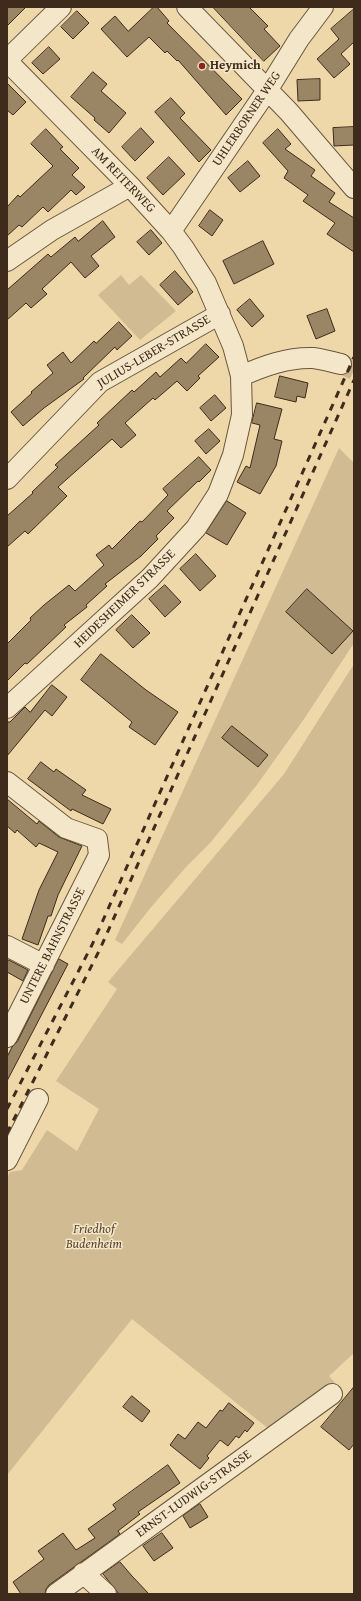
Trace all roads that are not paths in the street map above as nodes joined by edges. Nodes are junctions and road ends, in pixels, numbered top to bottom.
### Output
1 (61, 7) edge
2 (187, 7) edge
3 (323, 7) edge
4 (7, 60) edge
5 (268, 89) junction
6 (130, 186) junction
7 (354, 188) edge
8 (171, 231) junction
9 (7, 261) edge
10 (220, 314) junction
11 (340, 364) tunnel mouth
12 (241, 376) junction
13 (7, 479) edge
14 (7, 708) edge
15 (7, 782) edge
16 (7, 946) edge
17 (44, 965) junction
18 (7, 1037) edge
19 (38, 1099) dead end
20 (7, 1160) edge
21 (332, 1394) dead end
22 (83, 1573) junction
23 (56, 1594) edge
24 (106, 1594) edge

1 - 4 street
2 - 5 street
3 - 5 street, UHLERBORNER WEG
4 - 6 street, AM REITERWEG
5 - 7 street
5 - 8 street, UHLERBORNER WEG
6 - 8 street, AM REITERWEG
6 - 9 street
8 - 10 street, AM REITERWEG
10 - 12 street, HEIDESHEIMER STRASSE
10 - 13 street, JULIUS-LEBER-STRASSE
11 - 12 street
12 - 14 street, HEIDESHEIMER STRASSE
15 - 17 street, UNTERE BAHNSTRASSE
16 - 17 street
17 - 18 street, UNTERE BAHNSTRASSE
19 - 20 street
21 - 22 street, ERNST-LUDWIG-STRASSE
22 - 23 street, ERNST-LUDWIG-STRASSE
22 - 24 street

